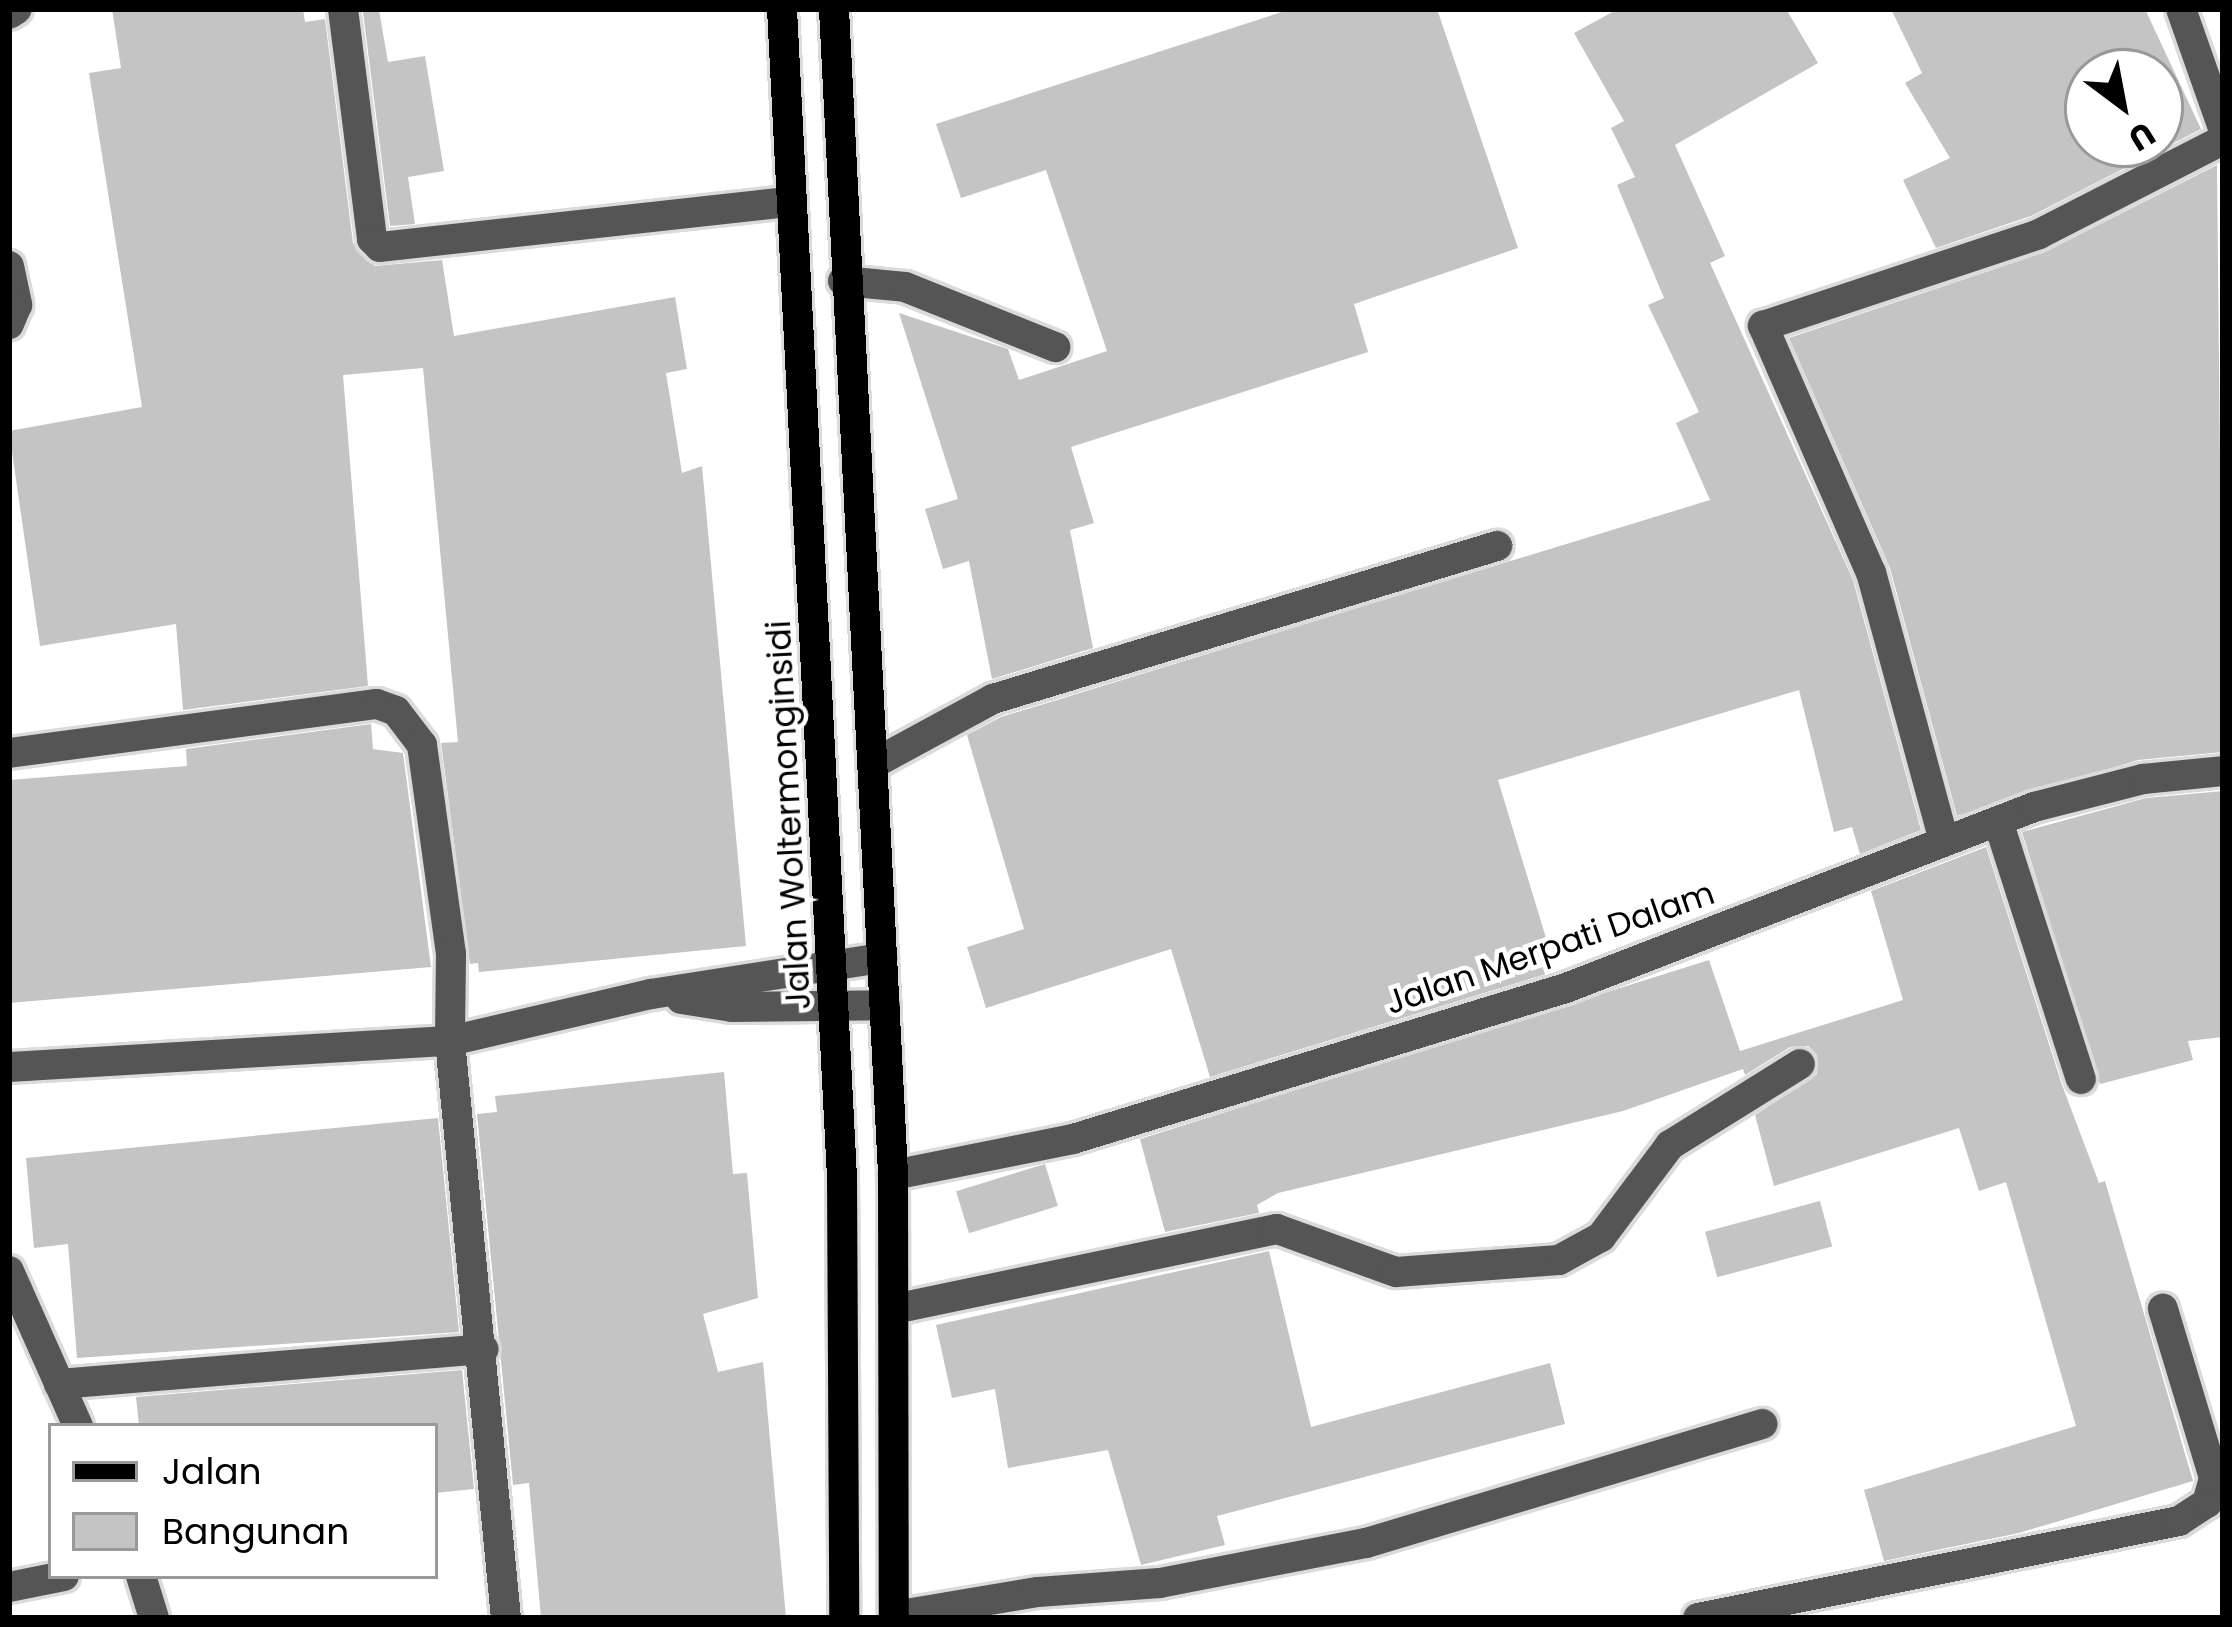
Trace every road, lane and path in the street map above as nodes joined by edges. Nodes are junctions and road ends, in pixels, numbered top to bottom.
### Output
1 (17, 9) edge
2 (343, 9) edge
3 (782, 9) edge
4 (834, 9) edge
5 (2181, 9) edge
6 (9, 14) edge
7 (2223, 128) edge
8 (2223, 140) edge
9 (787, 202) junction
10 (9, 266) edge
11 (843, 281) junction
12 (9, 324) edge
13 (1055, 347) dead end
14 (1497, 546) dead end
15 (9, 753) edge
16 (875, 763) junction
17 (2223, 772) edge
18 (1998, 821) junction
19 (1944, 841) junction
20 (882, 958) junction
21 (833, 963) junction
22 (651, 994) junction
23 (885, 1005) junction
24 (835, 1008) junction
25 (450, 1041) junction
26 (1800, 1064) dead end
27 (9, 1067) edge
28 (2081, 1079) dead end
29 (893, 1175) junction
30 (9, 1271) edge
31 (894, 1309) junction
32 (2164, 1310) dead end
33 (484, 1349) junction
34 (59, 1384) junction
35 (77, 1423) edge
36 (1763, 1424) dead end
37 (49, 1579) edge
38 (142, 1579) edge
39 (9, 1587) edge
40 (894, 1617) edge
41 (154, 1618) edge
42 (506, 1618) edge
43 (844, 1618) edge
44 (1699, 1618) edge

1 - 6 street
2 - 9 street
3 - 9 main road, Jalan Woltermonginsidi
4 - 11 main road
5 - 7 street
8 - 19 street
9 - 21 main road, Jalan Woltermonginsidi
10 - 12 street
11 - 13 street
11 - 16 main road
14 - 16 street
15 - 25 street
16 - 20 main road
17 - 18 street, Jalan Merpati Dalam
18 - 19 street, Jalan Merpati Dalam
18 - 28 street
19 - 29 street, Jalan Merpati Dalam
20 - 21 street
20 - 23 main road
21 - 22 street
21 - 24 main road, Jalan Woltermonginsidi
22 - 24 street
22 - 25 street
23 - 24 street
23 - 29 main road
24 - 43 main road, Jalan Woltermonginsidi
25 - 27 street
25 - 33 street
26 - 31 street
29 - 31 main road
30 - 34 street
31 - 40 main road
32 - 44 street
33 - 34 street
33 - 42 street
34 - 35 street
36 - 40 street
37 - 39 street
38 - 41 street

